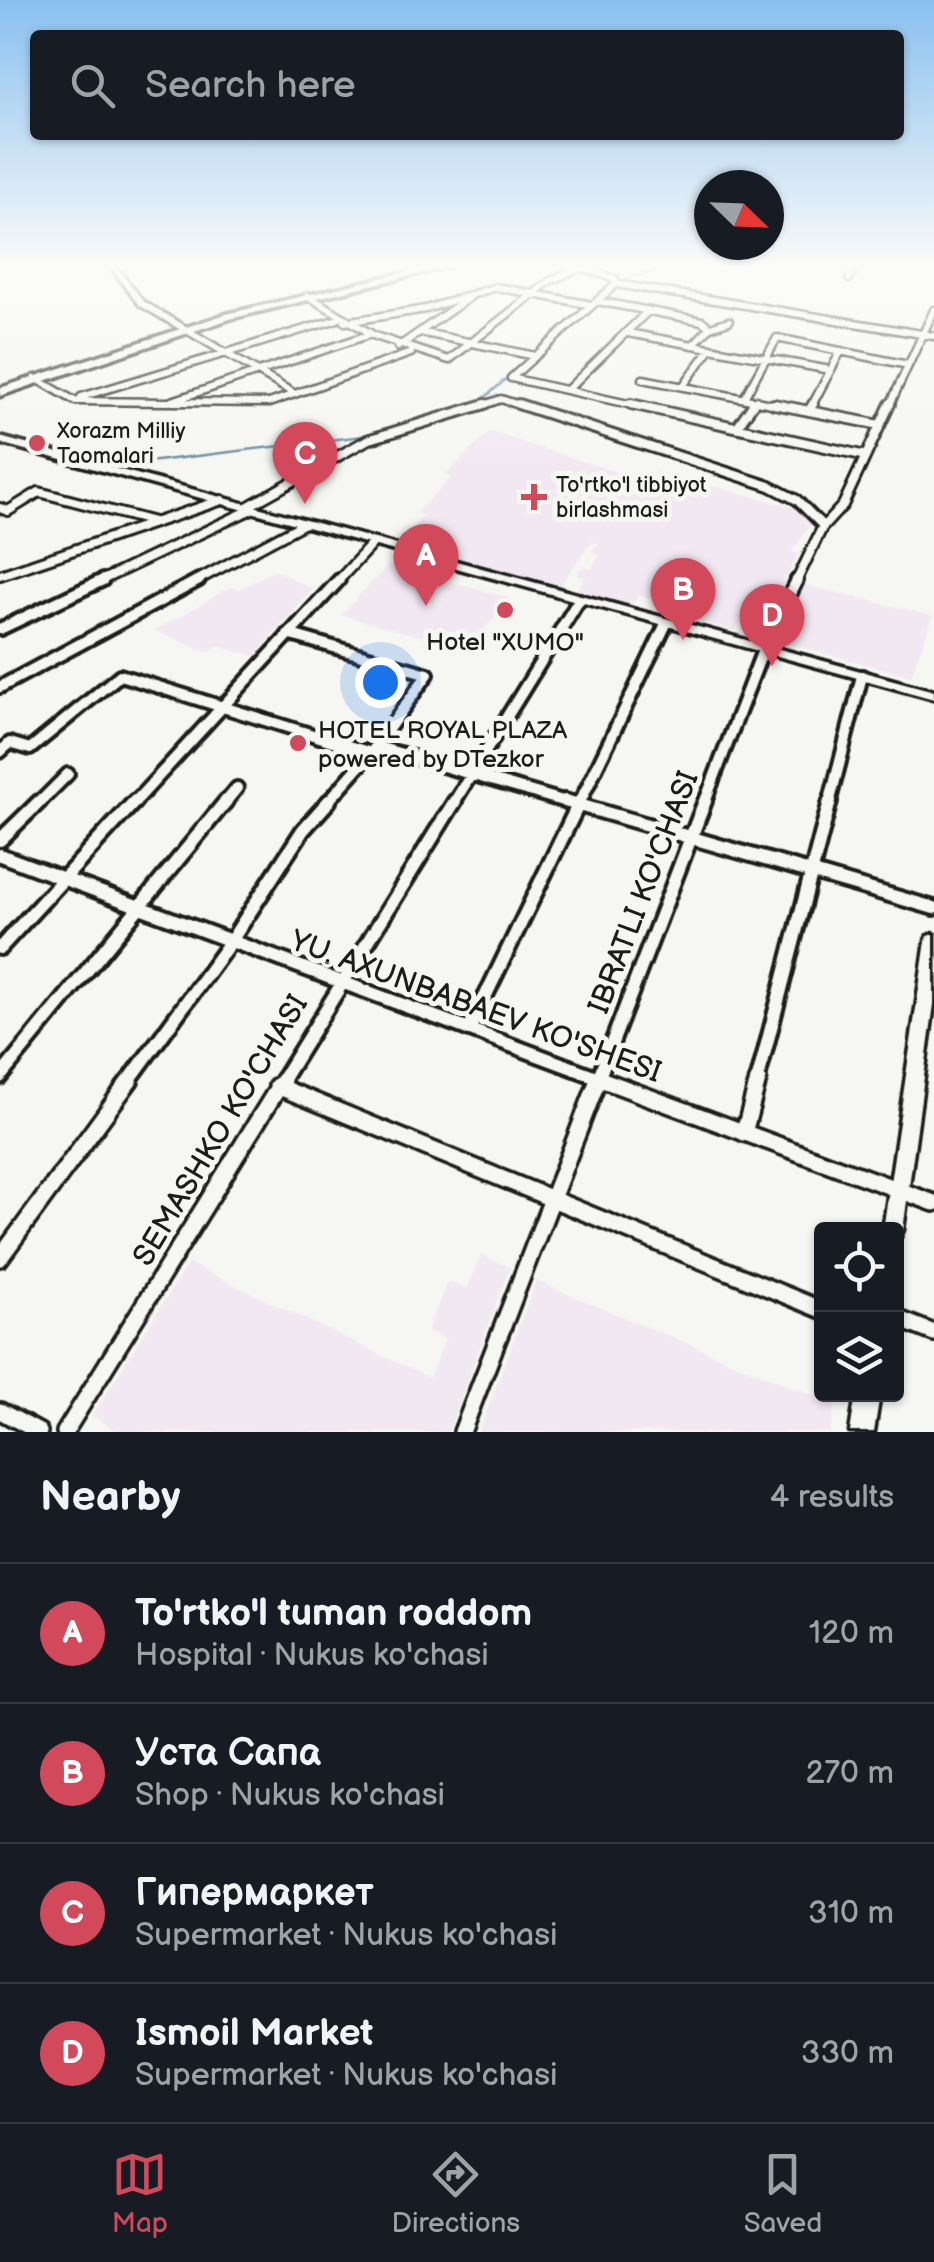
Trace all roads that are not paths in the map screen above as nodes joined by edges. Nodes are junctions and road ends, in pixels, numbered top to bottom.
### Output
1 (173, 333) edge
2 (192, 333) edge
3 (299, 333) edge
4 (419, 333) edge
5 (424, 333) edge
6 (482, 333) edge
7 (561, 333) edge
8 (628, 333) joint
9 (704, 333) edge
10 (916, 333) edge
11 (371, 334) joint
12 (923, 334) junction
13 (934, 336) edge
14 (470, 342) junction
15 (693, 345) junction
16 (398, 347) junction
17 (711, 348) junction
18 (841, 351) junction
19 (412, 352) junction
20 (229, 354) junction
21 (535, 356) junction
22 (765, 358) junction
23 (908, 365) junction
24 (830, 370) junction
25 (261, 372) junction
26 (35, 378) junction
27 (642, 379) dead end
28 (683, 386) junction
29 (566, 390) junction
30 (0, 392) edge
31 (295, 394) junction
32 (744, 398) junction
33 (72, 400) junction
34 (756, 400) junction
35 (169, 402) junction
36 (809, 411) junction
37 (880, 425) junction
38 (737, 428) junction
39 (0, 440) edge
40 (866, 456) junction
41 (222, 500) junction
42 (249, 508) junction
43 (4, 510) edge
44 (0, 518) edge
45 (154, 523) junction
46 (303, 524) junction
47 (823, 526) junction
48 (372, 544) junction
49 (0, 575) edge
50 (579, 600) junction
51 (666, 624) junction
52 (0, 630) edge
53 (288, 634) junction
54 (763, 650) junction
55 (862, 676) junction
56 (0, 687) edge
57 (934, 695) edge
58 (224, 704) junction
59 (0, 752) edge
60 (372, 753) junction
61 (470, 771) junction
62 (68, 774) dead end
63 (237, 788) dead end
64 (579, 803) junction
65 (691, 836) junction
66 (0, 840) edge
67 (0, 854) edge
68 (814, 872) junction
69 (63, 879) junction
70 (141, 908) junction
71 (934, 908) edge
72 (231, 942) junction
73 (934, 942) edge
74 (0, 948) edge
75 (340, 982) junction
76 (469, 1030) junction
77 (0, 1078) edge
78 (600, 1079) junction
79 (277, 1086) junction
80 (744, 1132) junction
81 (898, 1190) junction
82 (553, 1198) junction
83 (934, 1203) edge
84 (893, 1222) edge
85 (0, 1258) edge
86 (814, 1307) edge
87 (904, 1321) edge
88 (934, 1333) edge
89 (867, 1402) edge
90 (0, 1411) edge
91 (39, 1432) edge
92 (64, 1432) edge
93 (462, 1432) edge
94 (862, 1432) edge

1 - 26 highway
2 - 20 street
3 - 20 street
4 - 16 street
5 - 14 street
6 - 14 street
7 - 21 street
8 - 15 street
8 - 29 street
9 - 15 street
10 - 12 street
11 - 16 street
11 - 25 street
12 - 13 street
12 - 23 street, IBRATLI KO'CHASI
14 - 19 street
14 - 21 street
15 - 17 street
16 - 19 street
17 - 22 street
17 - 28 street
18 - 22 street
18 - 23 street
18 - 24 street
19 - 31 street
20 - 25 street
20 - 33 street
21 - 29 street
22 - 24 street
22 - 32 street
23 - 37 street, IBRATLI KO'CHASI
24 - 36 street
25 - 31 street
25 - 35 street
26 - 30 highway
26 - 33 street
27 - 28 street
28 - 32 street
29 - 38 street
31 - 35 street
32 - 34 street
33 - 35 street
34 - 36 street
34 - 38 street
36 - 37 street
37 - 40 street, IBRATLI KO'CHASI
38 - 40 street
39 - 41 main road
40 - 47 street, IBRATLI KO'CHASI
41 - 42 main road
41 - 45 street
42 - 46 main road
42 - 47 street
42 - 52 street
43 - 44 street
43 - 45 street
45 - 49 street
46 - 48 main road
46 - 56 street
47 - 54 street, IBRATLI KO'CHASI
48 - 50 main road
48 - 53 street
50 - 51 main road
50 - 61 street, SEMASHKO KO'CHASI
51 - 54 main road
51 - 64 street
53 - 58 street
53 - 60 street
54 - 55 main road
54 - 65 street, IBRATLI KO'CHASI
55 - 57 main road
55 - 68 street
58 - 59 street
58 - 60 street
58 - 69 street
60 - 61 street
60 - 72 street
61 - 64 street
61 - 75 street, SEMASHKO KO'CHASI
62 - 66 street
63 - 70 street
64 - 65 street
64 - 76 street
65 - 68 street
65 - 78 street, IBRATLI KO'CHASI
67 - 69 street, YU. AXUNBABAEV KO'SHESI
68 - 71 street
68 - 80 street
69 - 70 street, YU. AXUNBABAEV KO'SHESI
69 - 74 street
70 - 72 street, YU. AXUNBABAEV KO'SHESI
70 - 77 street
72 - 75 street, YU. AXUNBABAEV KO'SHESI
72 - 85 street
73 - 81 main road
75 - 76 street, YU. AXUNBABAEV KO'SHESI
75 - 79 street, SEMASHKO KO'CHASI
76 - 78 street, YU. AXUNBABAEV KO'SHESI
78 - 80 street, YU. AXUNBABAEV KO'SHESI
78 - 82 street, IBRATLI KO'CHASI
79 - 82 street
79 - 92 street, SEMASHKO KO'CHASI
80 - 81 street, YU. AXUNBABAEV KO'SHESI
81 - 83 street, YU. AXUNBABAEV KO'SHESI
81 - 84 main road
82 - 86 street
82 - 93 street, IBRATLI KO'CHASI
87 - 88 street
89 - 94 main road
90 - 91 street

